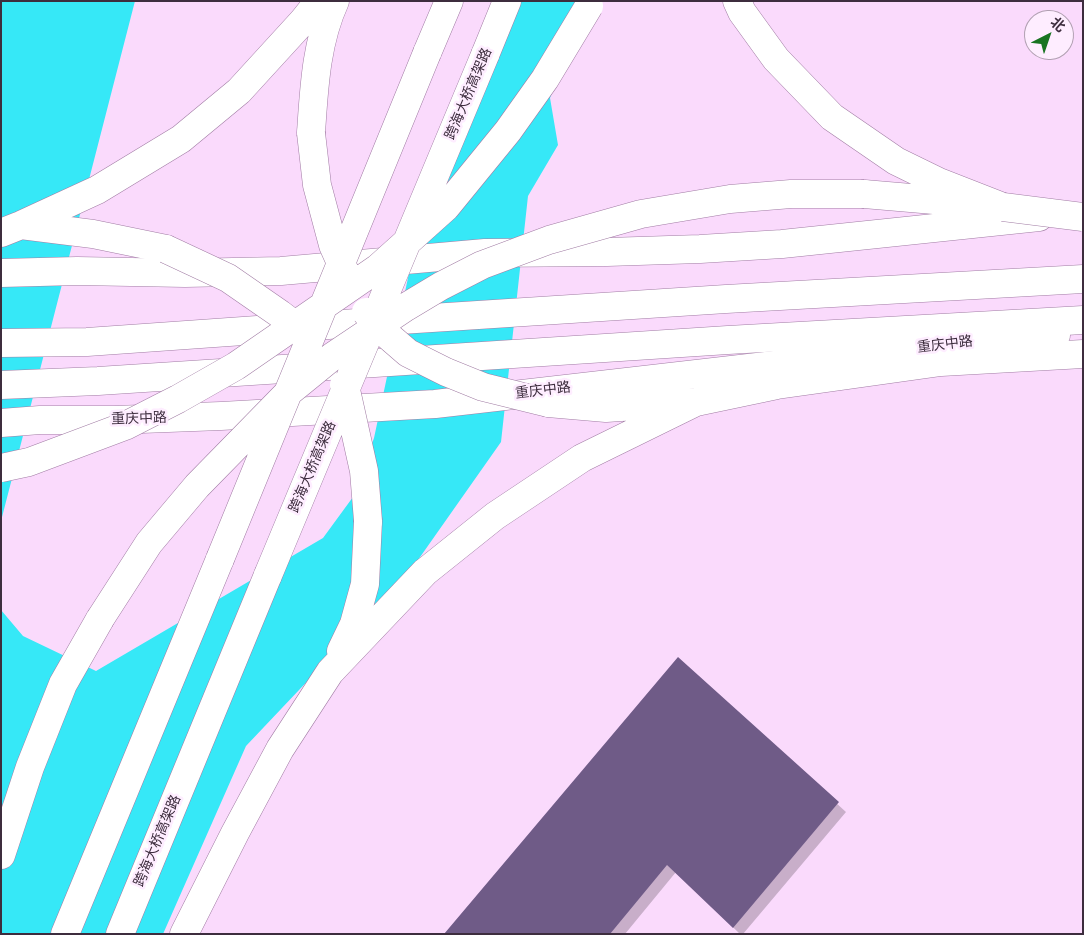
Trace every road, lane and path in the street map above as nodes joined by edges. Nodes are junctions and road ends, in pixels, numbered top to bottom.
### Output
1 (319, 1) edge
2 (335, 1) edge
3 (449, 1) edge
4 (507, 1) edge
5 (591, 1) edge
6 (737, 1) edge
7 (1003, 206) junction
8 (1083, 212) edge
9 (1083, 217) edge
10 (11, 229) edge
11 (1, 273) edge
12 (1083, 279) edge
13 (1083, 320) edge
14 (1083, 333) edge
15 (1, 344) edge
16 (1083, 354) edge
17 (1, 385) edge
18 (696, 402) junction
19 (1, 423) edge
20 (1, 468) edge
21 (330, 672) junction
22 (1, 855) edge
23 (65, 934) edge
24 (120, 934) edge
25 (184, 934) edge

1 - 10 main road
2 - 18 main road, bridge
3 - 23 main road, bridge
4 - 24 main road, 跨海大桥高架路, bridge
5 - 20 main road, bridge
6 - 7 main road
7 - 9 main road, bridge
7 - 22 main road, bridge
8 - 11 main road, bridge
10 - 21 main road, bridge
12 - 15 main road, bridge
13 - 17 main road, 重庆中路, bridge
14 - 19 main road, 重庆中路
16 - 18 main road
18 - 21 main road
21 - 25 main road

